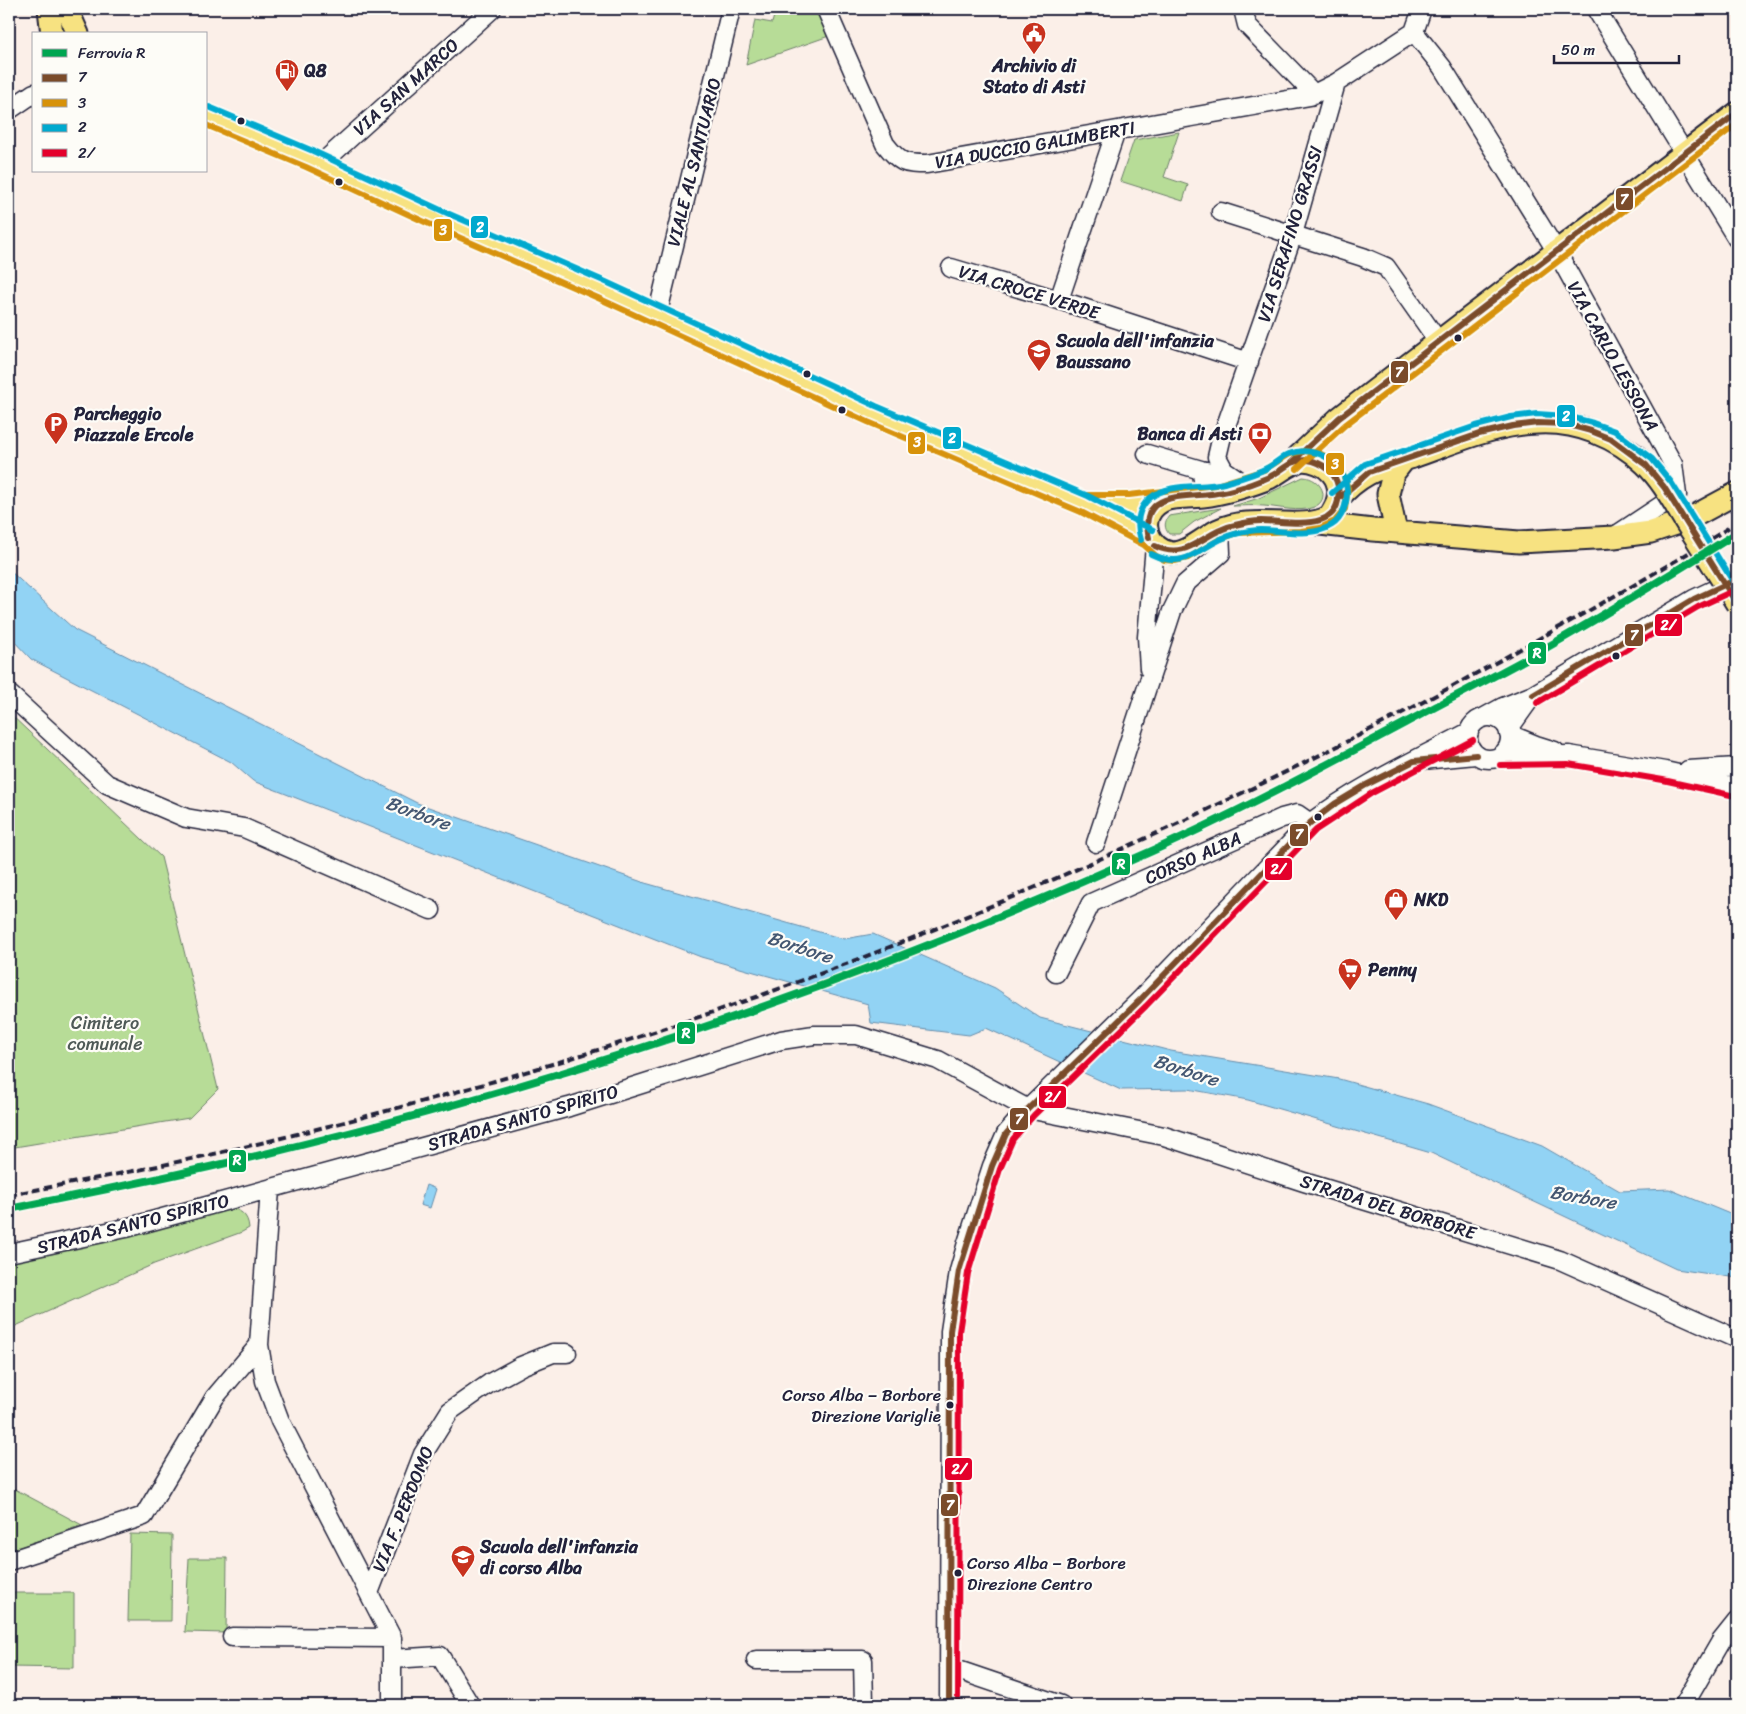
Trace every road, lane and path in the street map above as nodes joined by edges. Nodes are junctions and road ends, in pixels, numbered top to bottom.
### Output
1 (50, 9) edge
2 (67, 9) edge
3 (492, 9) edge
4 (731, 9) edge
5 (826, 9) edge
6 (1243, 9) edge
7 (1420, 9) edge
8 (1596, 9) edge
9 (52, 32) edge
10 (77, 32) edge
11 (1414, 32) junction
12 (1336, 83) junction
13 (32, 94) edge
14 (1314, 94) junction
15 (9, 110) edge
16 (1737, 113) edge
17 (208, 116) edge
18 (1116, 130) junction
19 (1684, 154) junction
20 (320, 164) junction
21 (1221, 212) dead end
22 (1293, 234) junction
23 (1737, 239) edge
24 (1557, 252) junction
25 (951, 268) dead end
26 (1059, 300) junction
27 (657, 316) junction
28 (1438, 341) junction
29 (1249, 362) junction
30 (1148, 454) dead end
31 (1409, 458) junction
32 (1291, 463) junction
33 (1325, 466) junction
34 (1201, 470) junction
35 (1369, 472) junction
36 (1238, 480) junction
37 (1737, 492) edge
38 (1201, 496) junction
39 (1338, 499) junction
40 (1165, 500) junction
41 (1085, 504) junction
42 (1308, 523) junction
43 (1220, 530) junction
44 (1396, 532) junction
45 (1614, 537) junction
46 (1152, 542) junction
47 (1192, 546) junction
48 (1205, 567) junction
49 (1737, 578) edge
50 (1737, 604) edge
51 (1149, 682) junction
52 (9, 694) edge
53 (1533, 695) junction
54 (1483, 718) junction
55 (1469, 732) junction
56 (1509, 732) junction
57 (1476, 755) junction
58 (1570, 755) junction
59 (1500, 756) junction
60 (1414, 761) junction
61 (1737, 767) edge
62 (1665, 771) junction
63 (1737, 787) edge
64 (1310, 823) junction
65 (1096, 843) dead end
66 (431, 910) dead end
67 (1056, 973) dead end
68 (1028, 1109) junction
69 (270, 1189) junction
70 (9, 1253) edge
71 (1737, 1339) edge
72 (259, 1345) junction
73 (567, 1353) dead end
74 (9, 1561) edge
75 (369, 1593) junction
76 (1737, 1621) edge
77 (232, 1637) dead end
78 (392, 1638) junction
79 (392, 1659) junction
80 (756, 1660) dead end
81 (949, 1668) junction
82 (392, 1705) edge
83 (470, 1705) edge
84 (864, 1705) edge
85 (949, 1705) edge
86 (1061, 1705) edge
87 (1684, 1705) edge

1 - 9 main road
2 - 10 main road
3 - 20 street, VIA SAN MARCO
4 - 27 street, VIALE AL SANTUARIO
5 - 18 street, VIA DUCCIO GALIMBERTI
6 - 14 street
7 - 11 street
8 - 19 street
11 - 12 street
11 - 24 street, VIA CARLO LESSONA
12 - 14 street, VIA DUCCIO GALIMBERTI
12 - 22 street, VIA SERAFINO GRASSI
13 - 15 street
14 - 18 street, VIA DUCCIO GALIMBERTI
16 - 19 main road
17 - 20 main road
18 - 26 street
19 - 23 street
19 - 24 main road
20 - 27 main road
21 - 22 street
22 - 28 street
22 - 29 street, VIA SERAFINO GRASSI
24 - 28 main road
24 - 45 street, VIA CARLO LESSONA
25 - 26 street, VIA CROCE VERDE
26 - 29 street, VIA CROCE VERDE
27 - 41 main road
28 - 32 main road
29 - 36 street, VIA SERAFINO GRASSI
30 - 34 street
31 - 35 main road
31 - 44 main road
31 - 50 main road, bridge
32 - 33 main road
32 - 36 main road
33 - 35 main road
33 - 39 main road
34 - 36 street
34 - 38 street
35 - 39 main road
36 - 38 main road
37 - 45 main road
38 - 40 main road
39 - 42 main road
40 - 41 main road
40 - 46 main road
41 - 46 main road
42 - 43 main road
42 - 44 main road
43 - 47 main road
43 - 48 street
44 - 45 main road
46 - 47 main road
46 - 51 street
47 - 48 street
48 - 51 street
49 - 53 street
51 - 65 street
52 - 66 street
53 - 54 street
53 - 56 street
54 - 55 street
54 - 56 street
55 - 57 street
55 - 60 street
56 - 58 street
56 - 59 street
57 - 59 street
57 - 60 street
58 - 59 street
58 - 62 street
60 - 64 street
61 - 62 street
62 - 63 street
64 - 67 street, CORSO ALBA
64 - 68 street
68 - 69 street, STRADA SANTO SPIRITO
68 - 71 street, STRADA DEL BORBORE
68 - 81 street
69 - 70 street, STRADA SANTO SPIRITO
69 - 72 street
72 - 74 street
72 - 75 street
73 - 75 street, VIA F. PERDOMO
75 - 78 street
76 - 87 street
77 - 78 street
78 - 79 street
79 - 82 street
79 - 83 street
80 - 84 street
81 - 85 street
81 - 86 street

